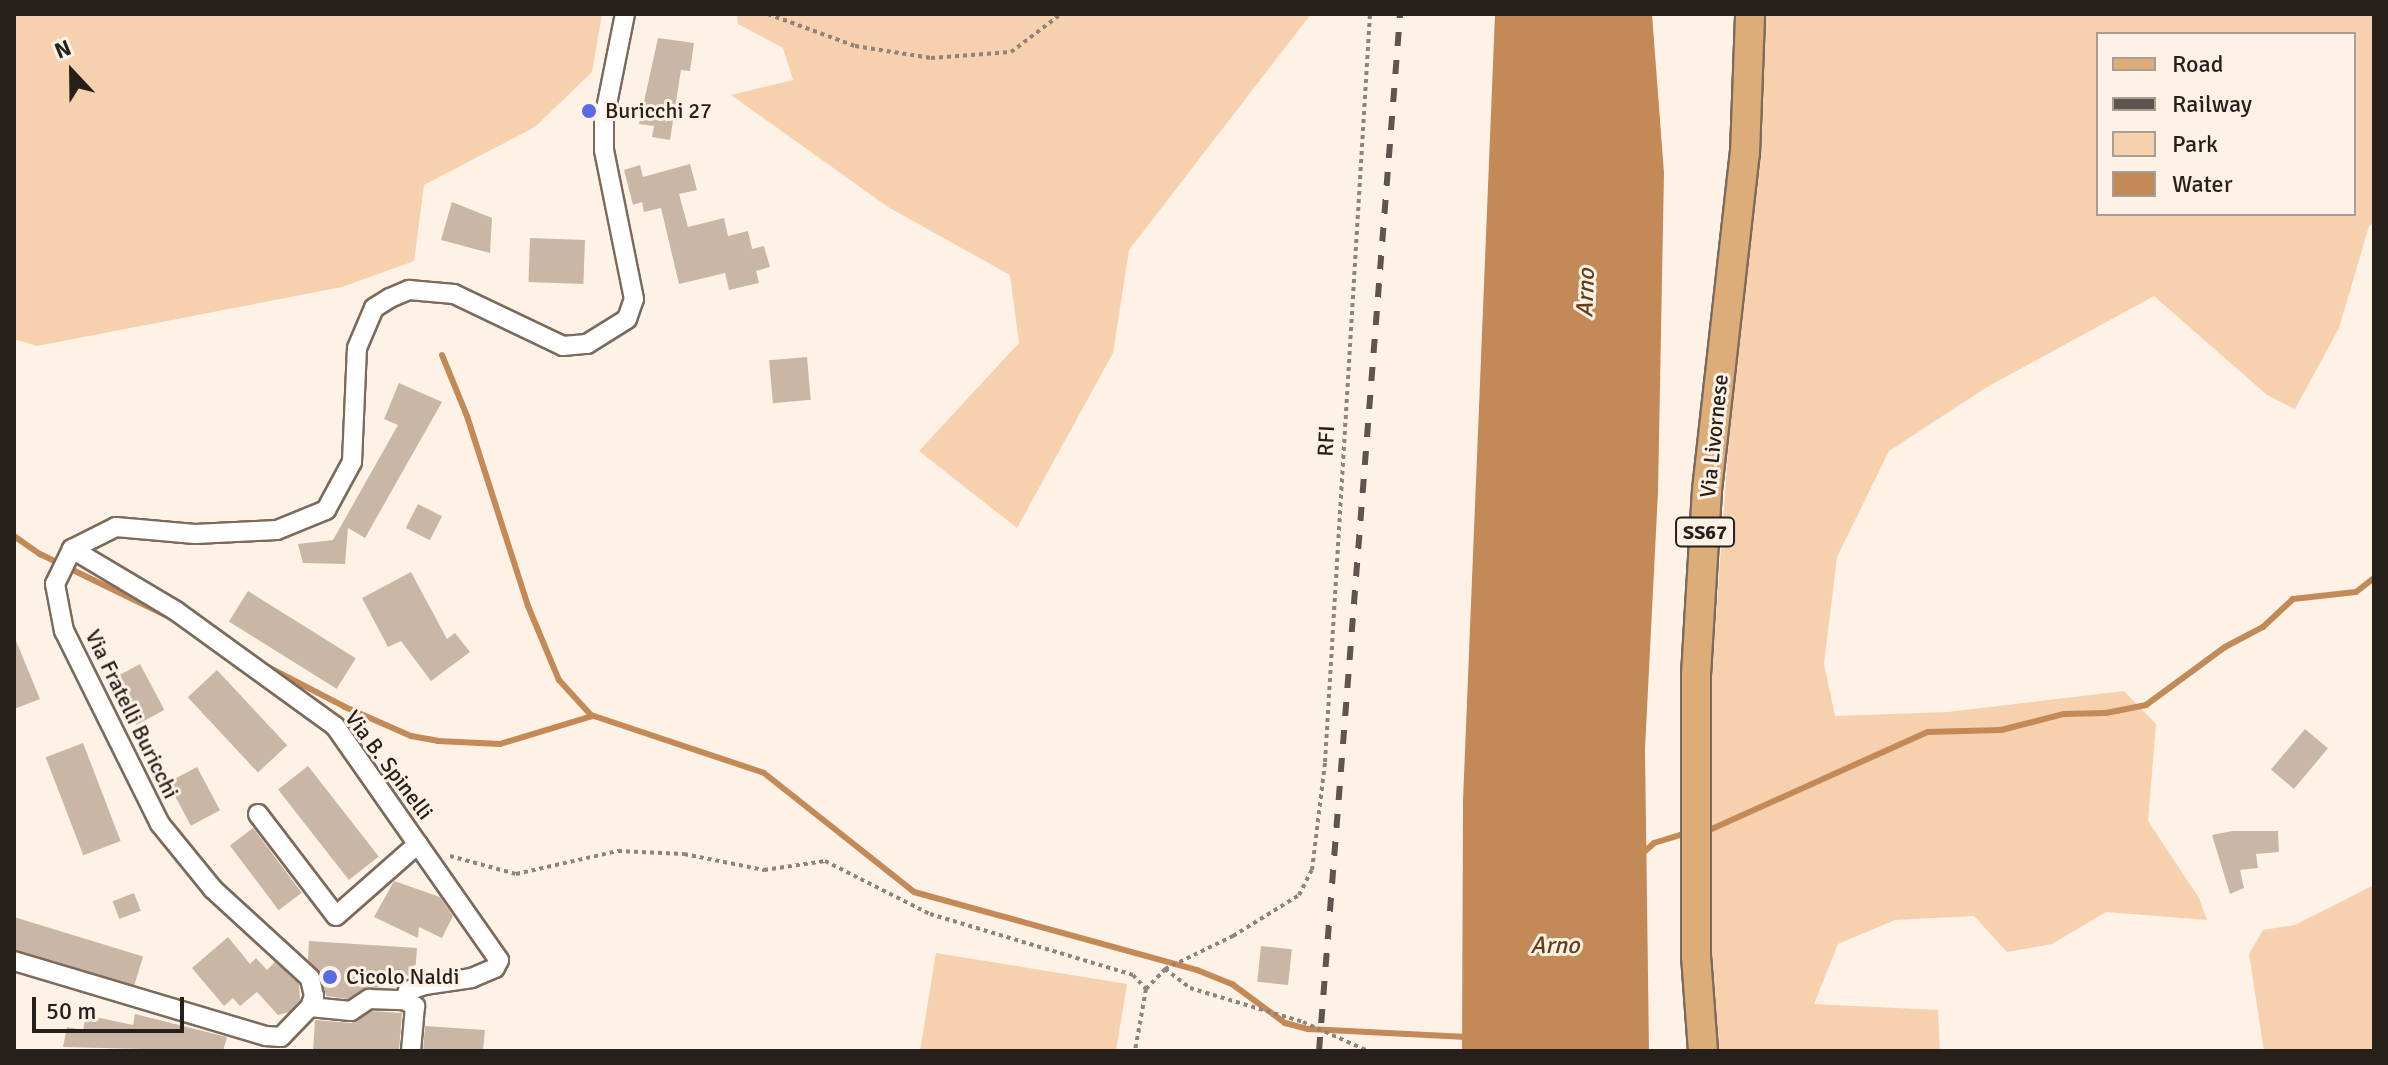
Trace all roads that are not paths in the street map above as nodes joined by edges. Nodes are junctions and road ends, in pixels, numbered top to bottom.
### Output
1 (625, 14) edge
2 (1750, 14) edge
3 (72, 549) junction
4 (258, 814) dead end
5 (418, 844) junction
6 (14, 961) edge
7 (404, 1000) junction
8 (312, 1002) junction
9 (276, 1041) edge
10 (411, 1051) edge
11 (1703, 1051) edge

1 - 3 street
2 - 11 main road, Via Livornese / SS67
3 - 5 street, Via B. Spinelli
3 - 8 street, Via Fratelli Buricchi
4 - 5 street
5 - 7 street, Via B. Spinelli
6 - 9 street
7 - 8 street
7 - 10 street
8 - 9 street

